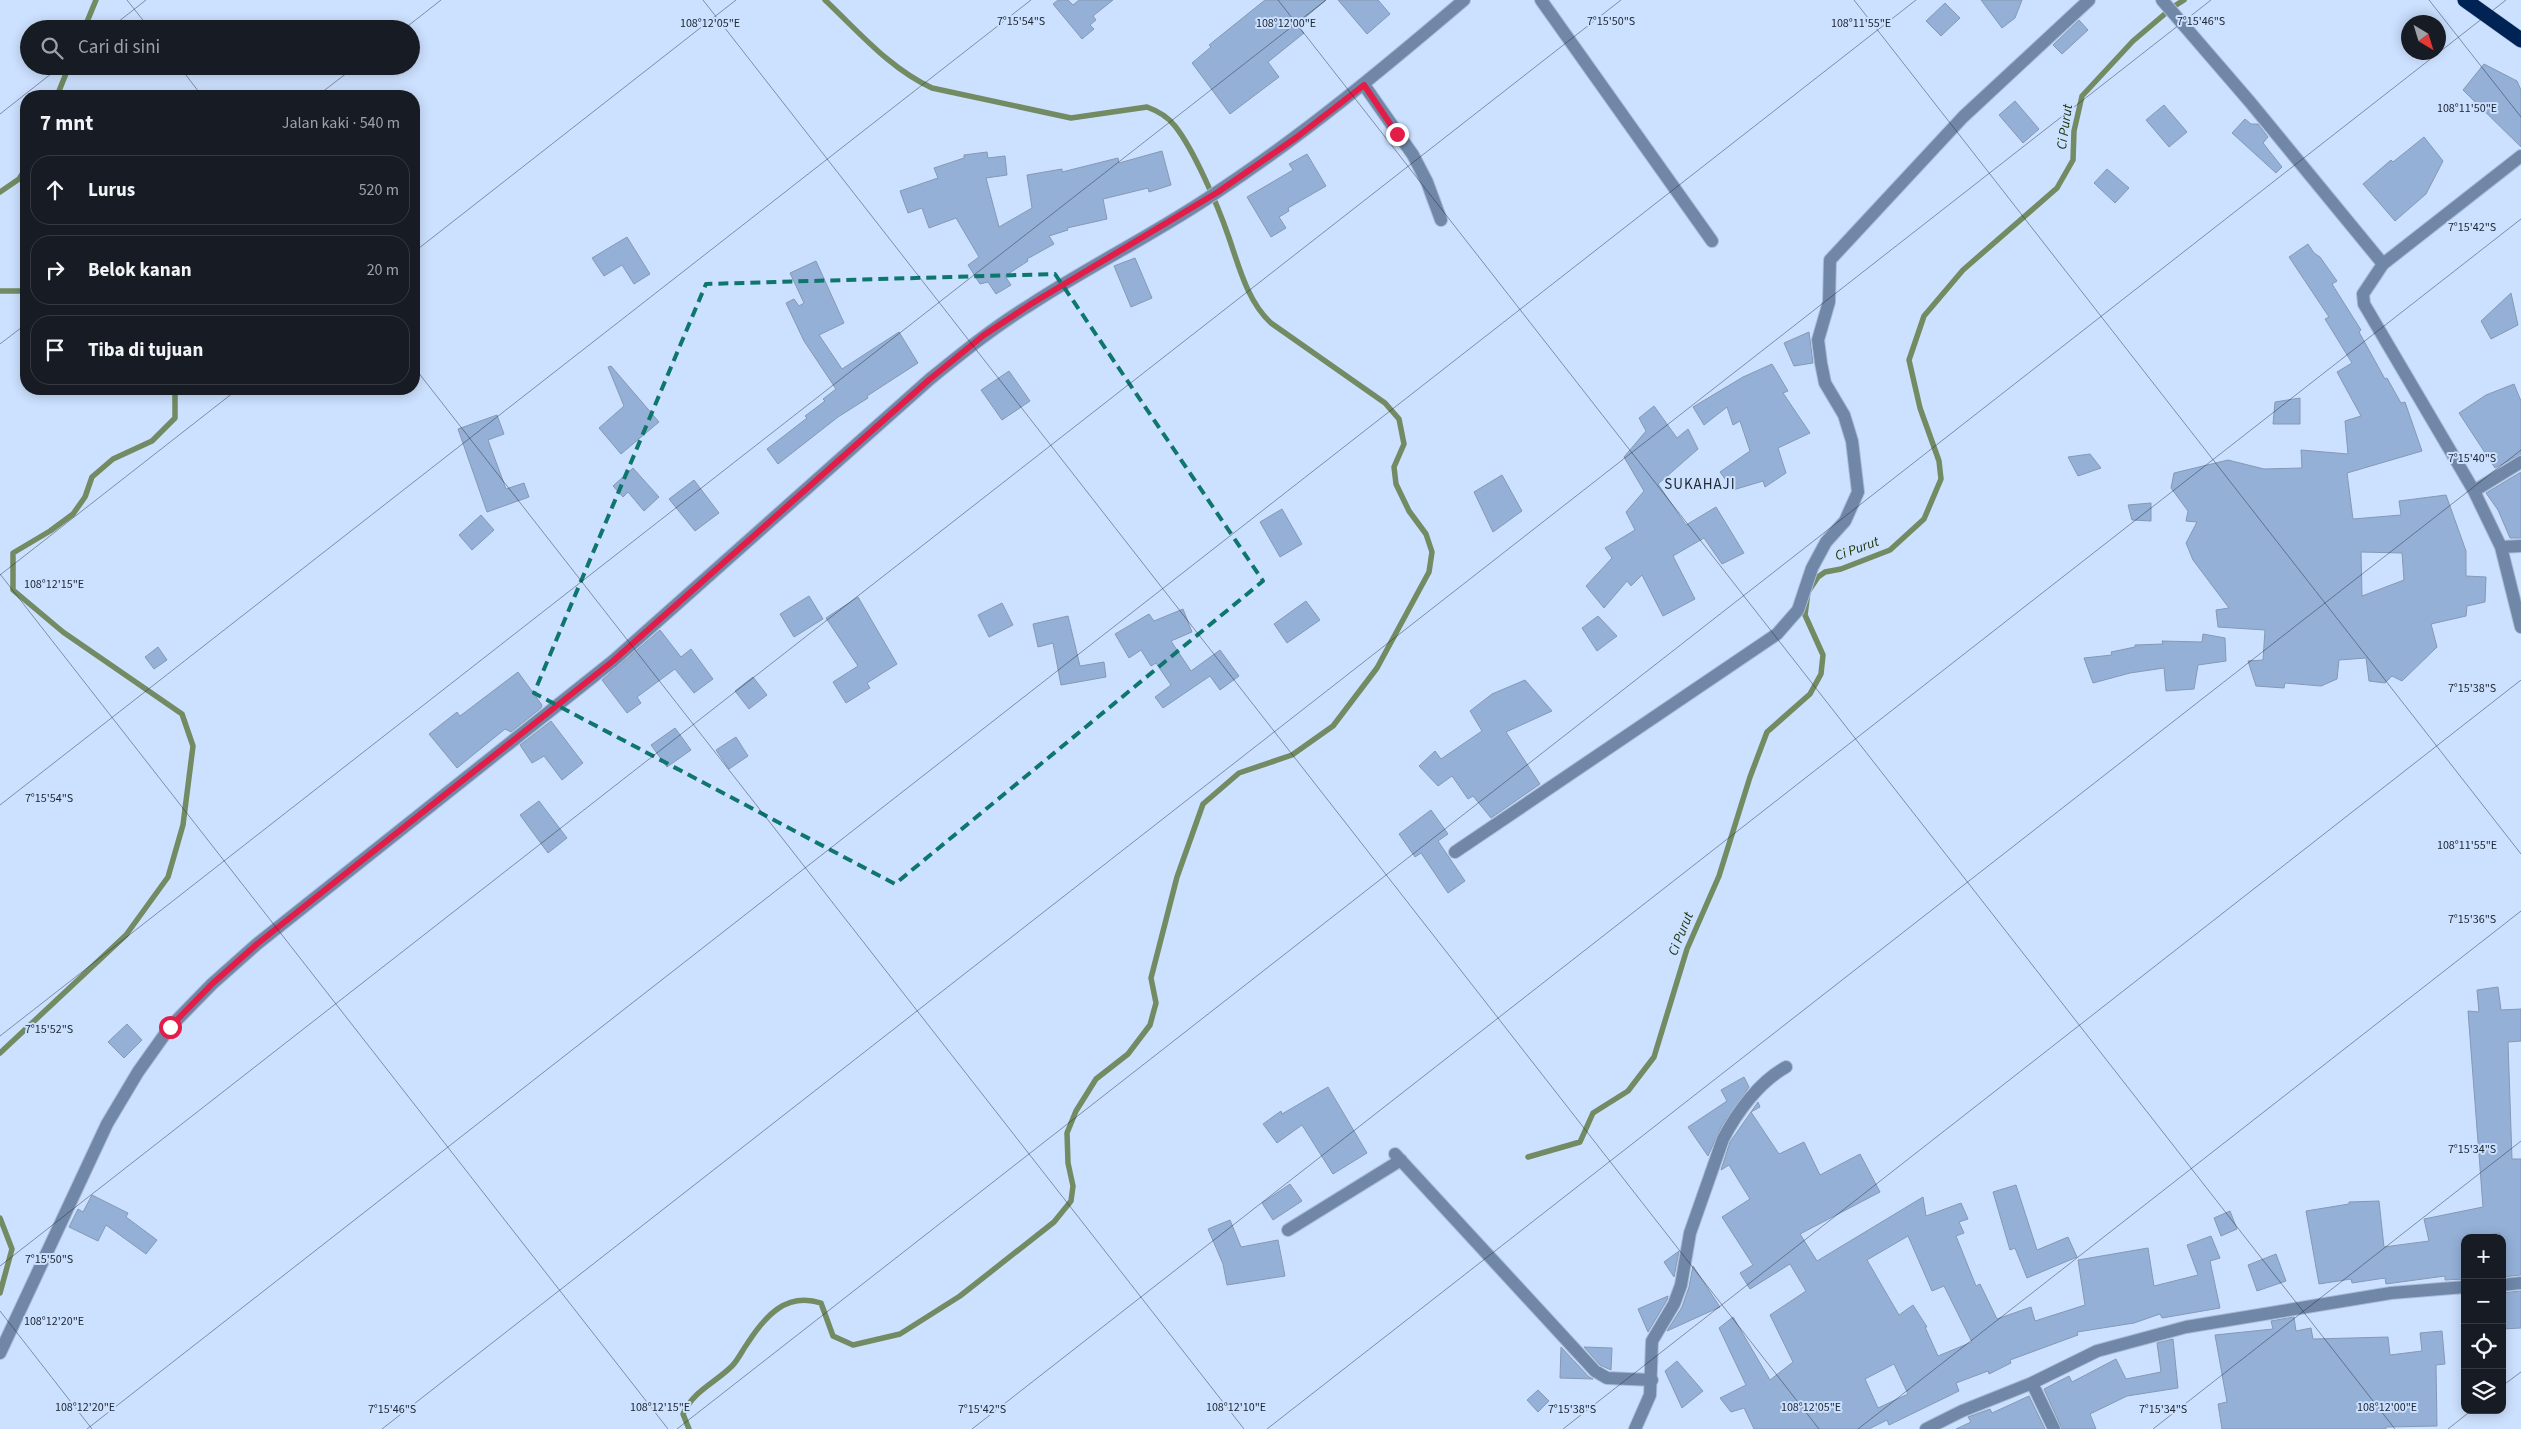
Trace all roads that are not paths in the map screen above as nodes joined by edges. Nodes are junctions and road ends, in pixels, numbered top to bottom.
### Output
1 (1464, 0) edge
2 (1541, 0) edge
3 (2089, 0) edge
4 (2162, 0) edge
5 (2465, 0) edge
6 (2521, 40) edge
7 (1364, 85) junction
8 (2521, 156) edge
9 (1441, 220) dead end
10 (1712, 241) dead end
11 (2383, 264) junction
12 (2521, 462) edge
13 (2474, 490) junction
14 (2521, 546) edge
15 (2501, 547) junction
16 (2521, 627) edge
17 (1455, 852) dead end
18 (1786, 1068) dead end
19 (1288, 1230) dead end
20 (2521, 1283) edge
21 (2506, 1285) edge
22 (2461, 1287) edge
23 (0, 1353) edge
24 (1652, 1380) junction
25 (2032, 1383) junction
26 (1635, 1429) edge
27 (1926, 1429) edge
28 (2054, 1429) edge

1 - 7 street
2 - 10 street
3 - 17 street
4 - 11 street
5 - 6 highway
7 - 9 street
7 - 23 street
8 - 11 street
11 - 13 street
12 - 13 street
13 - 15 street
14 - 15 street
15 - 16 street
18 - 24 street
19 - 24 street
20 - 21 street
22 - 25 street
24 - 26 street
25 - 27 street
25 - 28 street

